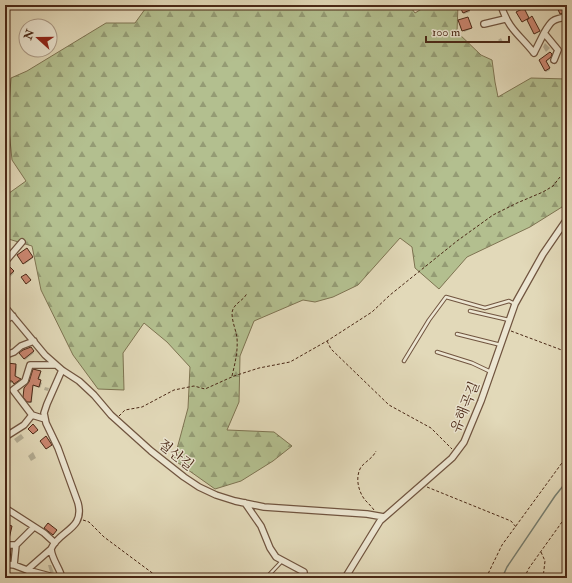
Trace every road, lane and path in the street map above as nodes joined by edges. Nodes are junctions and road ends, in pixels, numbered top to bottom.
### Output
1 (501, 5) edge
2 (567, 17) edge
3 (505, 19) junction
4 (484, 24) dead end
5 (544, 33) junction
6 (554, 60) dead end
7 (560, 177) dead end
8 (567, 219) edge
9 (22, 242) dead end
10 (5, 262) edge
11 (247, 293) dead end
12 (515, 304) junction
13 (5, 308) edge
14 (470, 310) dead end
15 (12, 316) junction
16 (5, 320) edge
17 (510, 320) junction
18 (506, 329) junction
19 (456, 334) dead end
20 (34, 341) junction
21 (326, 341) junction
22 (501, 345) junction
23 (437, 352) dead end
24 (567, 352) edge
25 (6, 355) edge
26 (404, 361) dead end
27 (56, 365) junction
28 (62, 370) junction
29 (491, 372) junction
30 (232, 377) junction
31 (32, 415) junction
32 (45, 419) junction
33 (116, 419) junction
34 (5, 437) edge
35 (376, 451) dead end
36 (455, 453) junction
37 (567, 456) edge
38 (421, 484) junction
39 (245, 503) junction
40 (5, 508) edge
41 (567, 515) edge
42 (376, 516) junction
43 (384, 517) junction
44 (78, 519) junction
45 (34, 527) junction
46 (516, 527) junction
47 (55, 543) junction
48 (5, 545) edge
49 (16, 546) junction
50 (51, 549) junction
51 (540, 552) junction
52 (283, 560) junction
53 (5, 564) edge
54 (14, 565) junction
55 (27, 570) junction
56 (57, 578) edge
57 (62, 578) edge
58 (159, 578) edge
59 (266, 578) edge
60 (304, 578) edge
61 (345, 578) edge
62 (486, 578) edge
63 (524, 578) edge
64 (543, 578) edge

1 - 3 street
2 - 5 street
3 - 4 street
3 - 5 street
5 - 6 street
7 - 21 path
8 - 12 street, 유해곡길
9 - 10 street
11 - 30 path
12 - 17 street, 유해곡길
12 - 26 lane
13 - 15 street, 절산길
14 - 17 lane
15 - 16 street
15 - 20 street, 절산길
17 - 18 street, 유해곡길
18 - 22 street, 유해곡길
18 - 24 path
19 - 22 lane
20 - 25 street
20 - 27 street, 절산길
21 - 30 path
21 - 36 path
22 - 29 street, 유해곡길
23 - 29 lane
27 - 28 street, 절산길
27 - 31 street
28 - 32 street
28 - 33 street, 절산길
29 - 36 street, 유해곡길
30 - 33 path
31 - 32 street
31 - 34 street
32 - 44 street
33 - 39 street, 절산길
35 - 42 path
36 - 38 street, 유해곡길
37 - 46 path
38 - 43 street, 유해곡길
38 - 46 path
39 - 42 street, 절산길
39 - 52 street
40 - 45 street
41 - 51 path
42 - 43 street, 절산길
43 - 61 street, 유해곡길
44 - 47 street
44 - 58 path
45 - 47 street
45 - 49 street
46 - 62 path
47 - 50 street
48 - 49 street
49 - 54 street
50 - 55 street
50 - 57 street
51 - 63 path
51 - 64 path
52 - 59 lane
52 - 60 street
53 - 54 street
54 - 55 street
55 - 56 street

